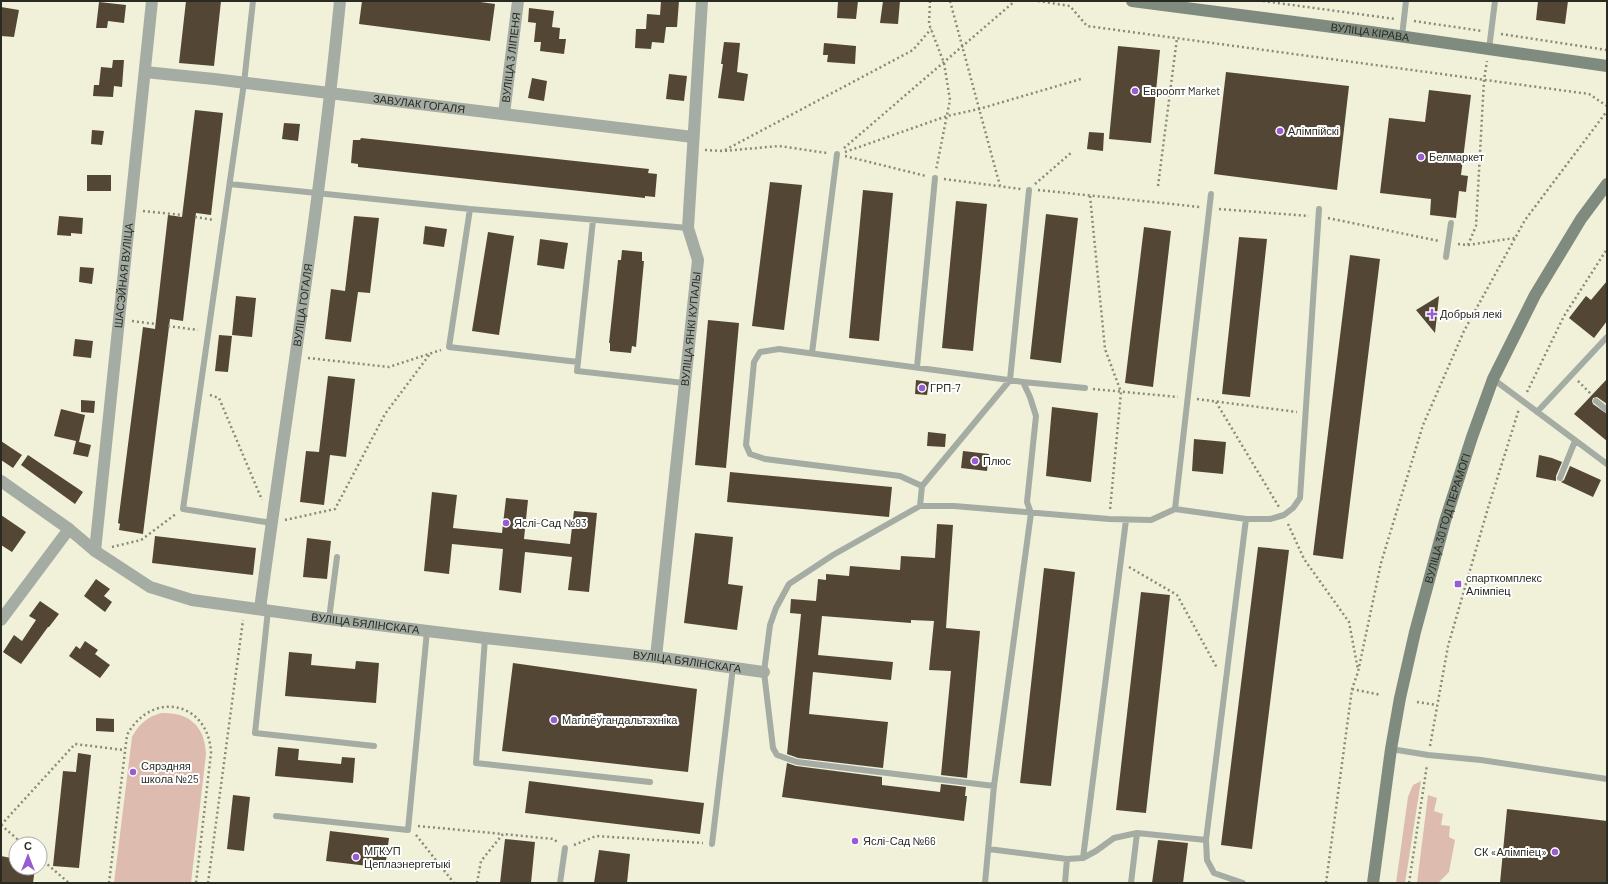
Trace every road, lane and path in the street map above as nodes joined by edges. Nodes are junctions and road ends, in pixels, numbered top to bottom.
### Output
1 (152, 1) edge
2 (253, 1) edge
3 (340, 1) edge
4 (518, 1) edge
5 (702, 1) edge
6 (930, 1) edge
7 (950, 1) edge
8 (1015, 1) edge
9 (1038, 1) edge
10 (1132, 1) edge
11 (1263, 1) edge
12 (1406, 1) edge
13 (1495, 1) edge
14 (1404, 20) junction
15 (931, 29) junction
16 (1492, 32) junction
17 (1402, 36) junction
18 (1178, 38) junction
19 (963, 48) junction
20 (1489, 48) junction
21 (1607, 50) edge
22 (944, 63) junction
23 (1607, 66) edge
24 (145, 72) junction
25 (1081, 79) dead end
26 (1484, 80) junction
27 (244, 83) junction
28 (331, 93) junction
29 (1607, 106) edge
30 (979, 109) junction
31 (1607, 111) edge
32 (504, 114) junction
33 (947, 116) junction
34 (693, 143) junction
35 (723, 151) junction
36 (1072, 152) dead end
37 (837, 154) junction
38 (935, 178) junction
39 (230, 184) junction
40 (1607, 184) edge
41 (1000, 186) junction
42 (1158, 186) dead end
43 (1029, 190) junction
44 (318, 193) junction
45 (1212, 194) dead end
46 (1090, 196) junction
47 (1210, 208) junction
48 (470, 209) junction
49 (1319, 209) dead end
50 (131, 210) junction
51 (182, 215) dead end
52 (195, 216) dead end
53 (1318, 216) junction
54 (593, 220) junction
55 (224, 222) junction
56 (1451, 223) dead end
57 (688, 228) junction
58 (1515, 238) junction
59 (1448, 243) junction
60 (1468, 244) junction
61 (1607, 249) edge
62 (1446, 257) dead end
63 (120, 320) junction
64 (155, 324) dead end
65 (168, 326) dead end
66 (209, 331) junction
67 (1607, 337) edge
68 (449, 347) junction
69 (812, 353) junction
70 (430, 354) junction
71 (295, 356) junction
72 (578, 362) junction
73 (917, 367) junction
74 (1572, 375) junction
75 (1493, 379) junction
76 (1010, 380) junction
77 (1023, 382) junction
78 (684, 383) junction
79 (1085, 388) dead end
80 (200, 392) junction
81 (1596, 401) joint
82 (1216, 402) dead end
83 (1522, 402) junction
84 (1607, 410) edge
85 (1537, 412) junction
86 (1575, 441) junction
87 (1607, 464) edge
88 (1560, 478) dead end
89 (1, 481) edge
90 (922, 486) junction
91 (263, 502) dead end
92 (920, 506) junction
93 (183, 509) junction
94 (1175, 509) junction
95 (1031, 513) junction
96 (1284, 515) junction
97 (1109, 519) junction
98 (1246, 519) junction
99 (1126, 520) junction
100 (272, 523) junction
101 (69, 529) junction
102 (96, 551) junction
103 (337, 557) dead end
104 (1121, 562) junction
105 (244, 607) junction
106 (264, 610) junction
107 (329, 619) junction
108 (1, 620) edge
109 (427, 631) junction
110 (485, 638) junction
111 (656, 657) junction
112 (733, 667) junction
113 (764, 672) junction
114 (1358, 672) junction
115 (1226, 684) junction
116 (1352, 689) junction
117 (1381, 695) dead end
118 (1417, 702) dead end
119 (1437, 705) junction
120 (374, 746) dead end
121 (1391, 749) junction
122 (124, 750) junction
123 (1428, 755) junction
124 (1607, 780) edge
125 (650, 782) dead end
126 (994, 786) junction
127 (276, 816) dead end
128 (1, 825) edge
129 (408, 825) junction
130 (1137, 833) junction
131 (503, 834) junction
132 (14, 836) edge
133 (1206, 840) junction
134 (712, 844) joint
135 (565, 848) junction
136 (988, 849) junction
137 (1083, 858) junction
138 (1068, 859) junction
139 (48, 865) edge
140 (69, 883) edge
141 (109, 883) edge
142 (196, 883) edge
143 (208, 883) edge
144 (454, 883) edge
145 (477, 883) edge
146 (560, 883) edge
147 (985, 883) edge
148 (1064, 883) edge
149 (1131, 883) edge
150 (1243, 883) edge
151 (1326, 883) edge
152 (1373, 883) edge
153 (1409, 883) edge

1 - 24 street, ШАСЭЙНАЯ ВУЛІЦА
2 - 27 lane
3 - 28 street, ВУЛІЦА ГОГАЛЯ
4 - 32 street, ВУЛІЦА 3 ЛІПЕНЯ
5 - 34 street, ВУЛІЦА ЯНКІ КУПАЛЫ
6 - 15 path
7 - 19 path
8 - 19 path
9 - 18 path
10 - 17 street, ВУЛІЦА КІРАВА
11 - 14 path
12 - 14 lane
13 - 16 lane
14 - 16 path
14 - 17 lane
15 - 22 path
15 - 35 path
16 - 20 lane
16 - 21 path
17 - 20 street, ВУЛІЦА КІРАВА
18 - 26 path
18 - 42 path
19 - 22 path
19 - 30 path
20 - 23 street, ВУЛІЦА КІРАВА
20 - 26 path
22 - 33 path
22 - 37 path
24 - 27 street, ЗАВУЛАК ГОГАЛЯ
24 - 50 street, ШАСЭЙНАЯ ВУЛІЦА
25 - 30 path
26 - 29 path
26 - 60 path
27 - 28 street, ЗАВУЛАК ГОГАЛЯ
27 - 39 lane
28 - 32 street, ЗАВУЛАК ГОГАЛЯ
28 - 44 street, ВУЛІЦА ГОГАЛЯ
30 - 33 path
30 - 41 path
31 - 58 path
32 - 34 street, ЗАВУЛАК ГОГАЛЯ
33 - 37 path
33 - 38 path
34 - 35 path
34 - 57 street, ВУЛІЦА ЯНКІ КУПАЛЫ
35 - 37 path
36 - 43 path
37 - 38 path
37 - 69 lane
38 - 41 path
38 - 73 lane
39 - 44 lane
39 - 55 lane
40 - 75 street, ВУЛІЦА 30 ГОД ПЕРАМОГІ
41 - 43 path
43 - 46 path
43 - 76 lane
44 - 48 lane
44 - 71 street, ВУЛІЦА ГОГАЛЯ
45 - 47 lane
46 - 47 path
46 - 97 path
47 - 53 path
47 - 94 lane
48 - 54 lane
48 - 68 lane
49 - 53 lane
50 - 51 path
50 - 63 street, ШАСЭЙНАЯ ВУЛІЦА
52 - 55 path
53 - 59 path
53 - 96 lane
54 - 57 lane
54 - 72 lane
55 - 66 lane
56 - 59 lane
57 - 78 street, ВУЛІЦА ЯНКІ КУПАЛЫ
58 - 60 path
58 - 114 path
59 - 60 path
59 - 62 lane
61 - 83 path
63 - 64 path
63 - 102 street, ШАСЭЙНАЯ ВУЛІЦА
65 - 66 path
66 - 80 lane
67 - 74 lane
68 - 70 path
68 - 72 lane
69 - 73 lane
69 - 90 lane
70 - 71 path
70 - 100 path
71 - 100 street, ВУЛІЦА ГОГАЛЯ
72 - 78 lane
73 - 76 lane
74 - 81 path
74 - 85 lane
75 - 83 lane
75 - 121 street, ВУЛІЦА 30 ГОД ПЕРАМОГІ
76 - 77 lane
76 - 90 lane
77 - 79 lane
77 - 95 lane
78 - 111 street, ВУЛІЦА ЯНКІ КУПАЛЫ
80 - 91 path
80 - 93 lane
81 - 84 lane
82 - 96 path
83 - 85 lane
83 - 119 path
85 - 86 lane
86 - 87 lane
86 - 88 lane
89 - 101 street, ВУЛІЦА БЯЛІНСКАГА
90 - 92 lane
92 - 95 lane
92 - 113 lane
93 - 100 lane
93 - 102 path
94 - 98 lane
94 - 99 lane
95 - 97 lane
95 - 126 lane
96 - 98 lane
96 - 114 path
97 - 99 lane
98 - 115 lane
99 - 104 lane
100 - 106 street, ВУЛІЦА ГОГАЛЯ
101 - 102 street, ВУЛІЦА БЯЛІНСКАГА
101 - 108 street
102 - 105 street, ВУЛІЦА БЯЛІНСКАГА
103 - 107 lane
104 - 115 path
104 - 137 lane
105 - 106 street, ВУЛІЦА БЯЛІНСКАГА
105 - 143 path
106 - 107 street, ВУЛІЦА БЯЛІНСКАГА
106 - 120 lane
107 - 109 street, ВУЛІЦА БЯЛІНСКАГА
109 - 110 street, ВУЛІЦА БЯЛІНСКАГА
109 - 129 lane
110 - 111 street, ВУЛІЦА БЯЛІНСКАГА
110 - 125 lane
111 - 112 street, ВУЛІЦА БЯЛІНСКАГА
112 - 113 street, ВУЛІЦА БЯЛІНСКАГА
112 - 134 lane
113 - 126 lane
114 - 116 path
115 - 133 lane
116 - 117 path
116 - 151 path
118 - 119 path
119 - 123 path
121 - 123 lane
121 - 152 street, ВУЛІЦА 30 ГОД ПЕРАМОГІ
122 - 128 path
122 - 141 path
122 - 142 path
123 - 124 lane
123 - 153 path
126 - 136 lane
127 - 129 lane
128 - 132 path
129 - 131 path
129 - 144 path
130 - 133 lane
130 - 137 lane
130 - 149 lane
131 - 135 path
131 - 145 path
133 - 150 lane
134 - 135 path
135 - 146 lane
136 - 138 lane
136 - 147 lane
137 - 138 lane
138 - 148 lane
139 - 140 path

